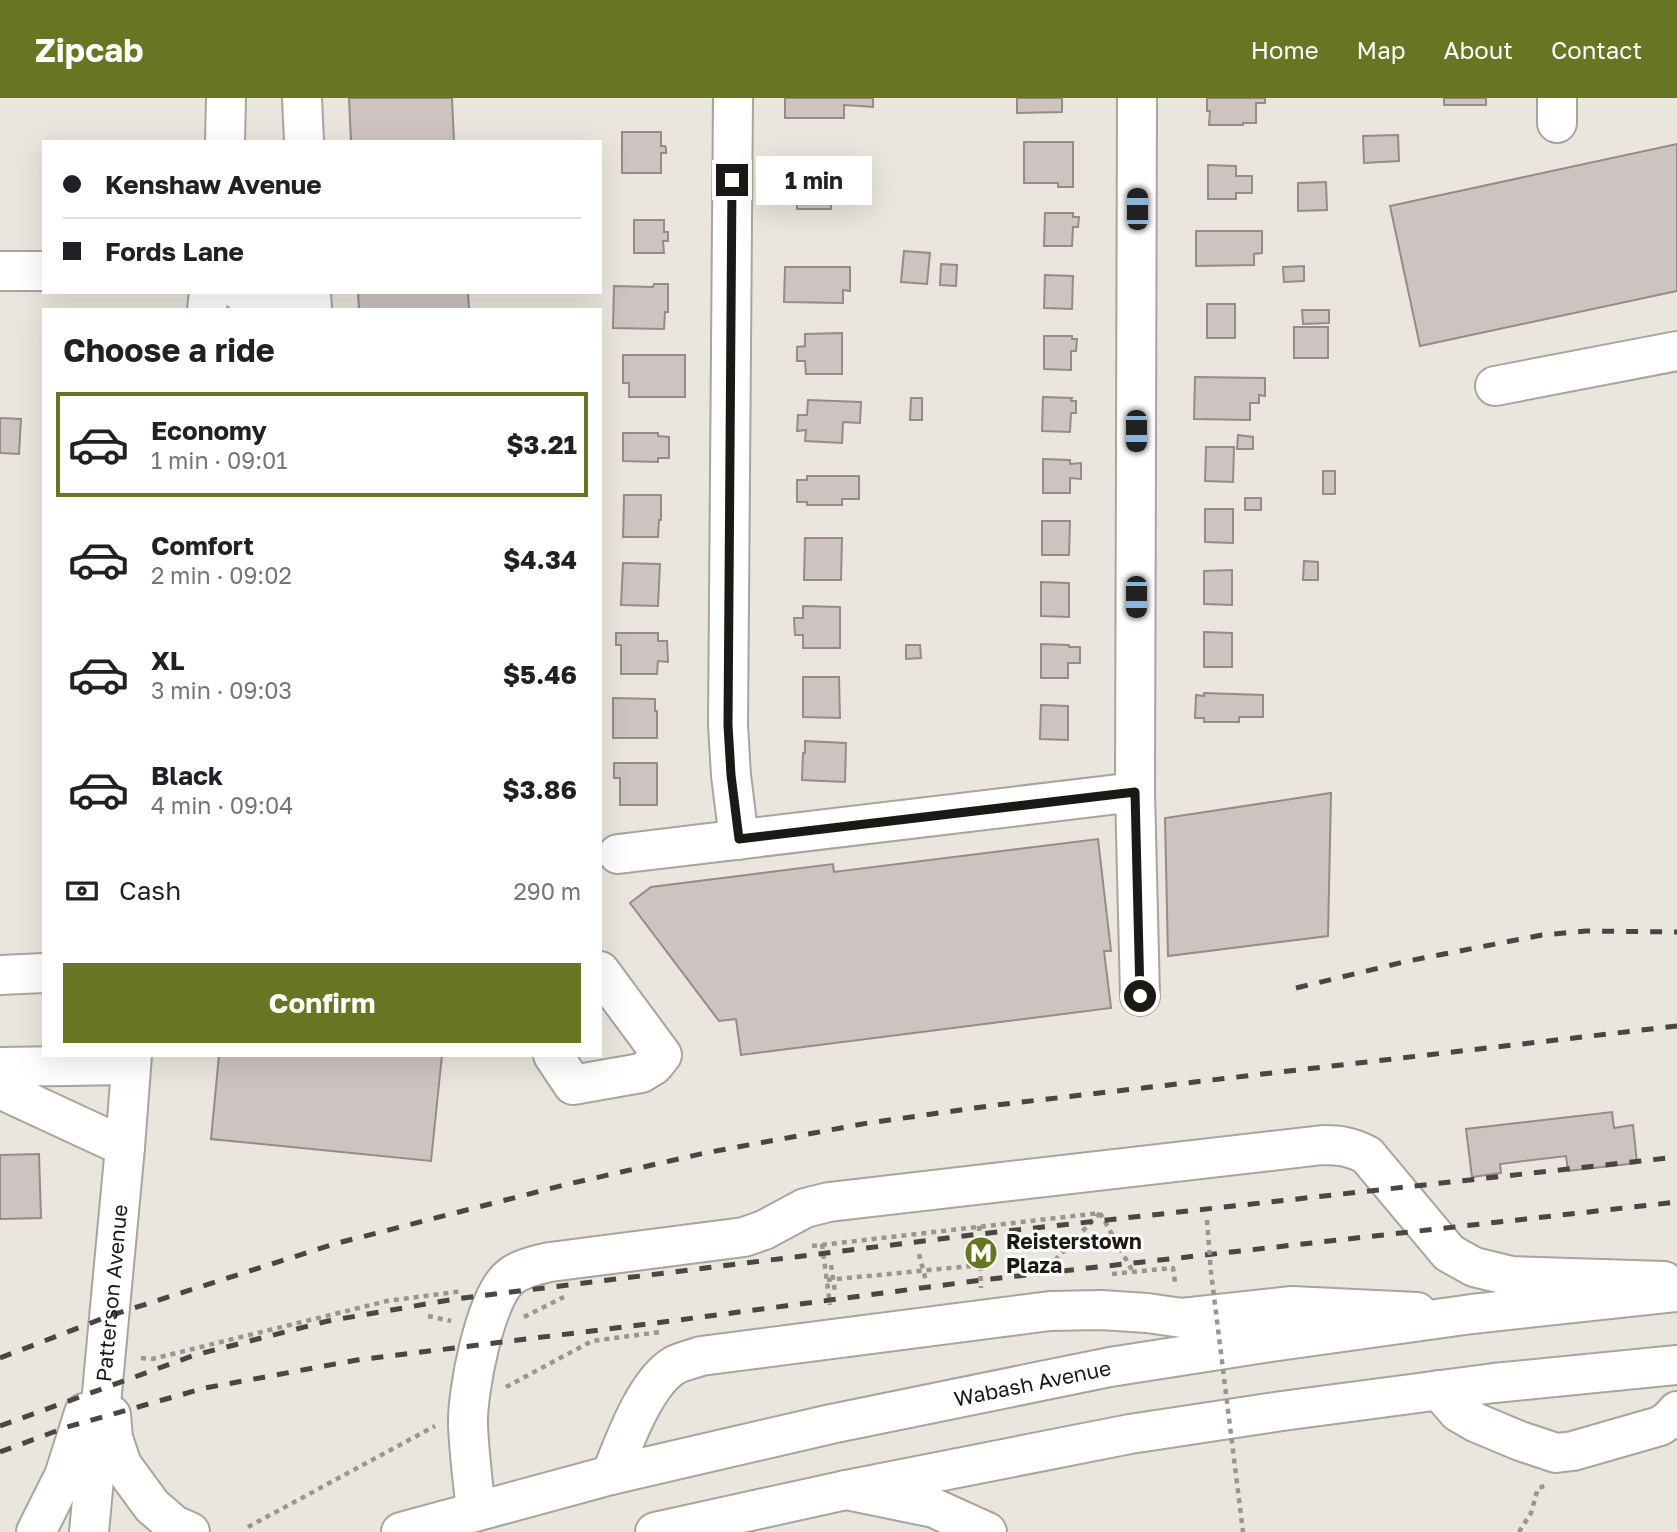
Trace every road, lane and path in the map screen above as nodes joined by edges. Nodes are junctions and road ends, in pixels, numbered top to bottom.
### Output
1 (226, 98) edge
2 (302, 98) edge
3 (733, 98) edge
4 (1137, 98) edge
5 (225, 140) edge
6 (304, 140) edge
7 (0, 271) edge
8 (42, 271) edge
9 (1677, 351) edge
10 (1495, 386) dead end
11 (1135, 792) junction
12 (739, 839) junction
13 (618, 853) dead end
14 (42, 973) edge
15 (602, 974) edge
16 (0, 975) edge
17 (1140, 996) dead end
18 (554, 1057) edge
19 (131, 1060) edge
20 (0, 1067) edge
21 (0, 1089) edge
22 (125, 1147) junction
23 (1100, 1213) dead end
24 (1207, 1220) dead end
25 (979, 1226) dead end
26 (822, 1244) dead end
27 (919, 1254) dead end
28 (831, 1265) dead end
29 (981, 1265) junction
30 (924, 1271) junction
31 (1133, 1272) dead end
32 (830, 1280) junction
33 (926, 1281) dead end
34 (1677, 1282) edge
35 (981, 1289) dead end
36 (835, 1292) dead end
37 (1677, 1292) edge
38 (564, 1297) dead end
39 (831, 1309) dead end
40 (1472, 1314) junction
41 (522, 1318) dead end
42 (106, 1348) junction
43 (1677, 1365) edge
44 (1439, 1390) junction
45 (1677, 1411) edge
46 (446, 1420) dead end
47 (611, 1475) junction
48 (846, 1490) junction
49 (476, 1511) junction
50 (248, 1527) dead end
51 (36, 1532) edge
52 (89, 1532) edge
53 (190, 1532) edge
54 (400, 1532) edge
55 (655, 1532) edge
56 (987, 1532) edge
57 (1243, 1532) edge

1 - 5 main road
2 - 6 main road
3 - 12 main road
4 - 11 main road
7 - 8 main road
9 - 10 main road
11 - 12 main road
11 - 17 main road
12 - 13 main road
14 - 16 main road
15 - 18 main road
19 - 20 main road
19 - 22 main road, Patterson Avenue
21 - 22 main road
22 - 42 main road, Patterson Avenue
23 - 31 path
24 - 57 path, bridge
25 - 29 path
26 - 32 path
27 - 30 path
28 - 32 path
29 - 30 path
29 - 35 path
30 - 32 path
30 - 33 path
32 - 36 path
32 - 39 path
34 - 49 main road
37 - 40 main road, Wabash Avenue
38 - 41 path
40 - 47 main road, Wabash Avenue
40 - 47 main road
42 - 51 main road
42 - 52 main road, Patterson Avenue
42 - 53 main road
43 - 44 main road
44 - 45 main road
44 - 48 main road
46 - 50 path
47 - 49 main road, Wabash Avenue
48 - 55 main road
48 - 56 main road
49 - 54 main road, Wabash Avenue

